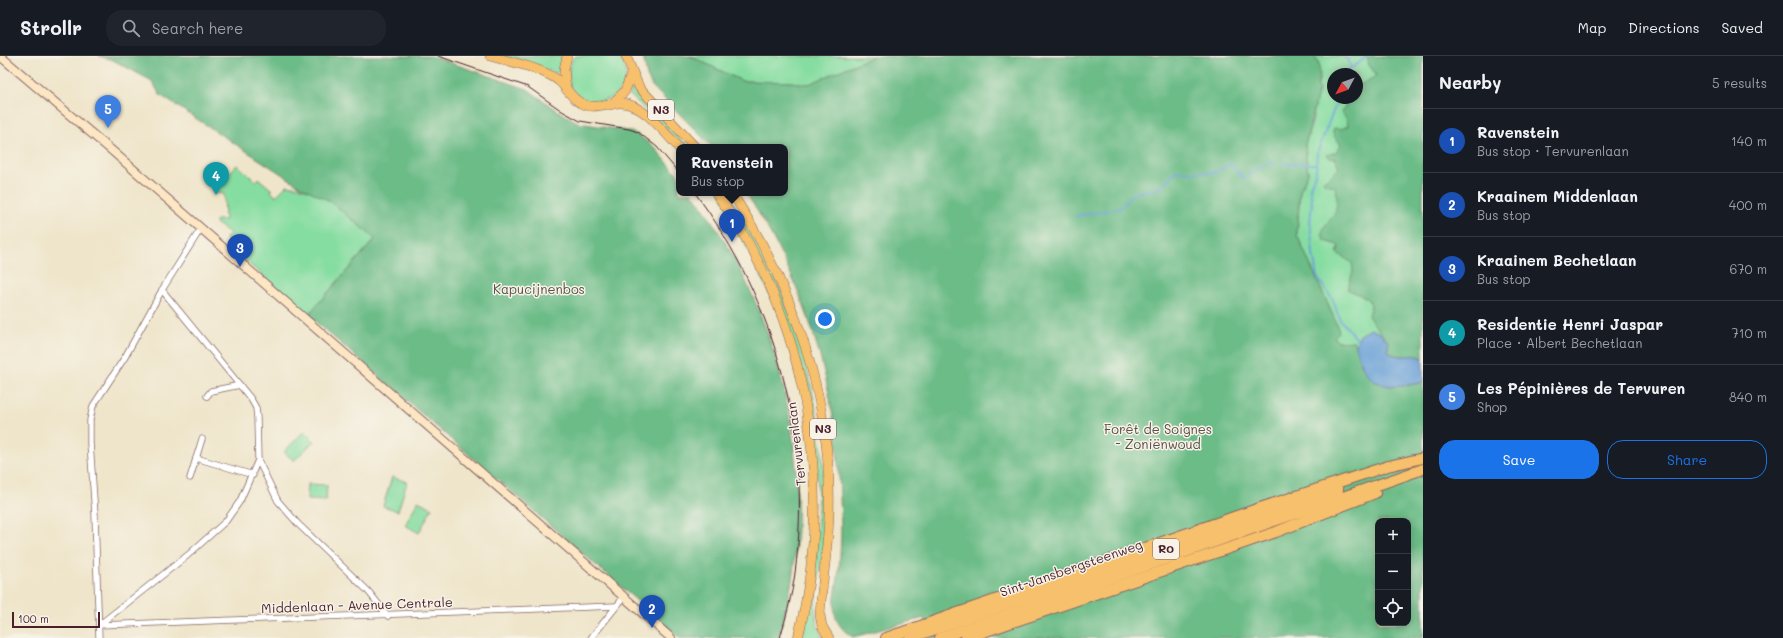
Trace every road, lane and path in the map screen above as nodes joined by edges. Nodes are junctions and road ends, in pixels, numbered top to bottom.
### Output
1 (0, 56) edge
2 (490, 56) edge
3 (568, 56) edge
4 (626, 56) edge
5 (632, 70) junction
6 (566, 89) junction
7 (611, 105) junction
8 (692, 144) edge
9 (676, 145) edge
10 (718, 196) edge
11 (734, 196) edge
12 (200, 230) junction
13 (162, 290) junction
14 (240, 385) junction
15 (207, 396) dead end
16 (202, 439) dead end
17 (196, 458) junction
18 (258, 460) junction
19 (1423, 460) edge
20 (1423, 469) edge
21 (1423, 474) edge
22 (253, 475) junction
23 (190, 478) dead end
24 (624, 597) junction
25 (616, 606) junction
26 (388, 616) junction
27 (99, 625) junction
28 (99, 638) edge
29 (591, 638) edge
30 (671, 638) edge
31 (798, 638) edge
32 (828, 638) edge
33 (886, 638) edge
34 (910, 638) edge
35 (940, 638) edge
36 (966, 638) edge

1 - 12 street
2 - 6 main road, N3
3 - 6 main road
4 - 5 main road, N3
5 - 7 main road
5 - 8 main road, N3
6 - 7 main road, N3
7 - 9 main road, N3
10 - 31 main road, Tervurenlaan / N3
11 - 32 main road, Tervurenlaan / N3
12 - 13 street
12 - 24 street
13 - 14 street
13 - 27 street
14 - 15 street
14 - 18 street
16 - 17 street
17 - 22 street
17 - 23 street
18 - 22 street
18 - 26 street
19 - 33 highway
19 - 34 highway, Sint-Jansbergsteenweg / R0
20 - 35 highway, Sint-Jansbergsteenweg / R0
21 - 36 highway
22 - 27 street
24 - 25 street
24 - 30 street
25 - 26 street, Middenlaan - Avenue Centrale
25 - 29 street
26 - 27 street, Middenlaan - Avenue Centrale
27 - 28 street

